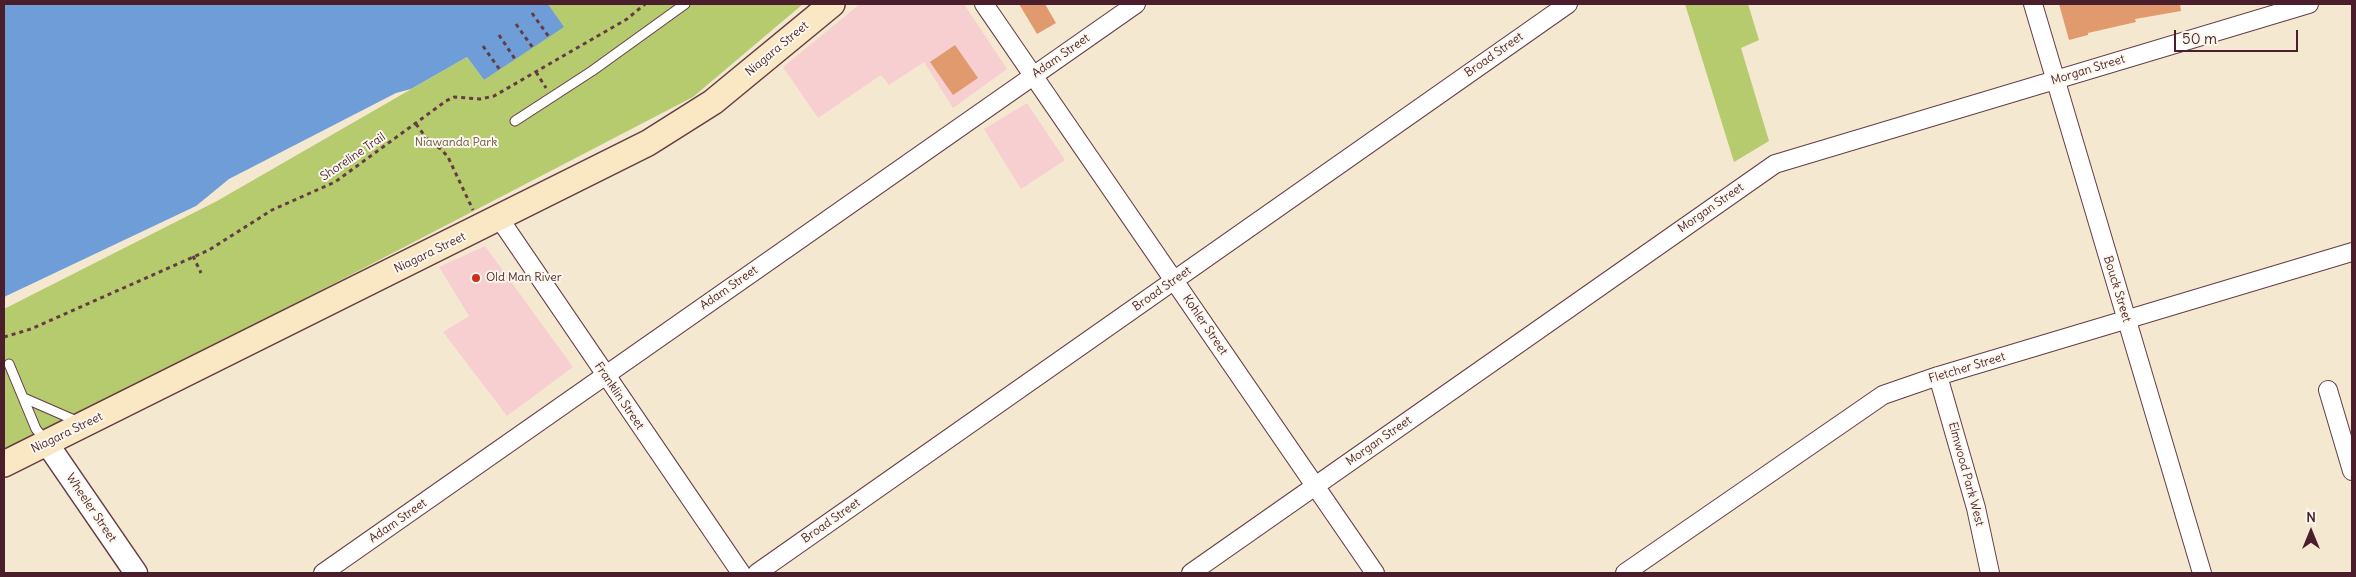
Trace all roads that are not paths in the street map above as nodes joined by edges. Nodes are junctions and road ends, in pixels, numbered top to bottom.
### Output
1 (685, 4) edge
2 (832, 4) edge
3 (984, 4) edge
4 (1136, 4) edge
5 (1568, 4) edge
6 (2033, 4) edge
7 (2309, 4) edge
8 (1033, 76) junction
9 (2055, 80) junction
10 (515, 121) dead end
11 (499, 218) junction
12 (2352, 252) edge
13 (1174, 280) junction
14 (2127, 320) junction
15 (9, 364) dead end
16 (604, 375) junction
17 (1938, 376) junction
18 (2328, 390) dead end
19 (24, 398) junction
20 (84, 424) junction
21 (46, 442) junction
22 (4, 464) edge
23 (2352, 471) edge
24 (1315, 486) junction
25 (136, 573) edge
26 (323, 573) edge
27 (740, 573) edge
28 (757, 573) edge
29 (1191, 573) edge
30 (1375, 573) edge
31 (1625, 573) edge
32 (1990, 573) edge
33 (2202, 573) edge

1 - 10 lane
2 - 11 main road, Niagara Street
3 - 8 street, Kohler Street
4 - 8 street, Adam Street
5 - 13 street, Broad Street
6 - 9 street, Bouck Street
7 - 9 street, Morgan Street
8 - 13 street, Kohler Street
8 - 16 street, Adam Street
9 - 14 street, Bouck Street
9 - 24 street, Morgan Street
11 - 16 street, Franklin Street
11 - 20 main road, Niagara Street
12 - 14 street, Fletcher Street
13 - 24 street, Kohler Street
13 - 28 street, Broad Street
14 - 17 street, Fletcher Street
14 - 33 street, Bouck Street
15 - 19 lane
16 - 26 street, Adam Street
16 - 27 street, Franklin Street
17 - 31 street, Fletcher Street
17 - 32 street, Elmwood Park West
18 - 23 street
19 - 20 lane
19 - 21 lane
20 - 21 main road, Niagara Street
21 - 22 main road, Niagara Street
21 - 25 street, Wheeler Street
24 - 29 street, Morgan Street
24 - 30 street, Kohler Street

